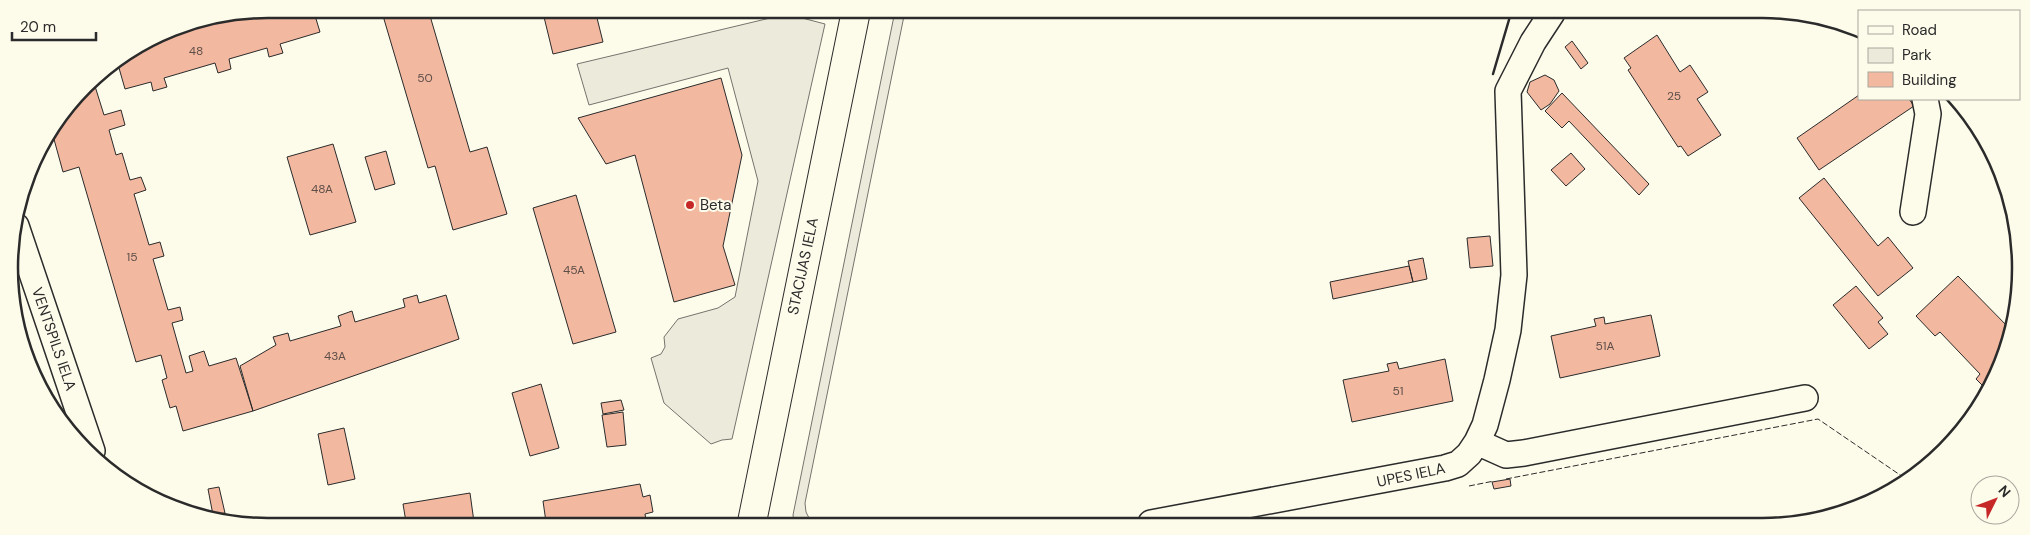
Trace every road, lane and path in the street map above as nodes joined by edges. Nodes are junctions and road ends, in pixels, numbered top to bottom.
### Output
1 (855, 18) edge
2 (1549, 18) edge
3 (1925, 100) edge
4 (1913, 212) dead end
5 (20, 237) edge
6 (1805, 398) dead end
7 (88, 441) edge
8 (1477, 442) junction
9 (753, 518) edge
10 (1178, 518) edge

1 - 9 main road, STACIJAS IELA
2 - 8 street, UPES IELA
3 - 4 street
5 - 7 street, VENTSPILS IELA
6 - 8 street
8 - 10 street, UPES IELA

